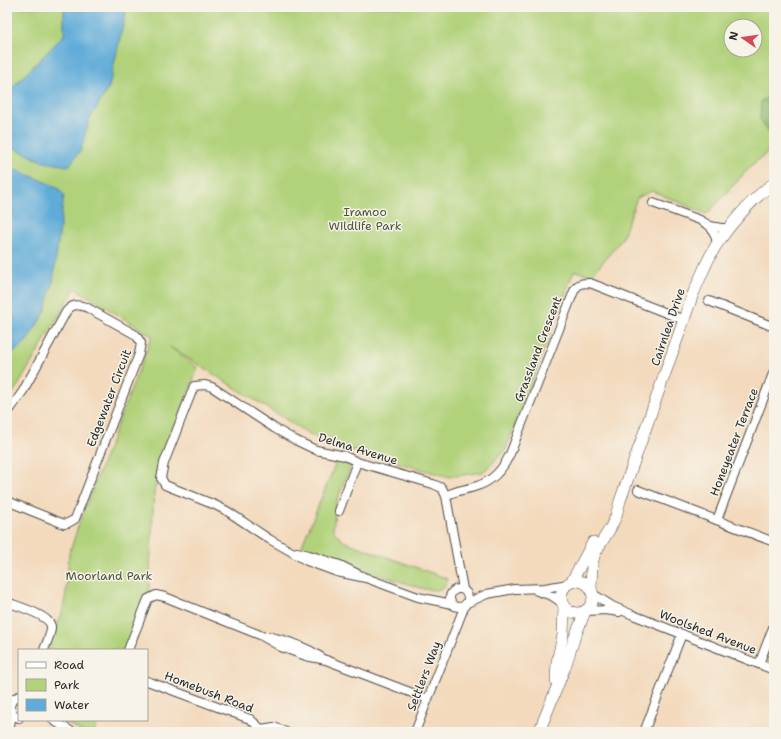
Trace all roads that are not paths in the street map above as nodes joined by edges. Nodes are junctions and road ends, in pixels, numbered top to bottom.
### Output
1 (774, 182) edge
2 (653, 203) dead end
3 (710, 226) junction
4 (729, 228) junction
5 (717, 244) junction
6 (708, 301) dead end
7 (684, 320) junction
8 (774, 327) edge
9 (774, 372) edge
10 (7, 414) edge
11 (357, 462) junction
12 (638, 490) dead end
13 (446, 496) junction
14 (7, 501) edge
15 (620, 501) junction
16 (339, 511) dead end
17 (717, 520) junction
18 (774, 542) edge
19 (570, 582) junction
20 (530, 589) junction
21 (458, 591) junction
22 (592, 591) junction
23 (487, 594) junction
24 (429, 599) junction
25 (7, 602) edge
26 (466, 604) junction
27 (563, 604) junction
28 (453, 605) junction
29 (586, 611) junction
30 (633, 615) junction
31 (774, 625) edge
32 (455, 630) junction
33 (682, 634) junction
34 (44, 649) edge
35 (128, 649) edge
36 (759, 664) junction
37 (774, 670) edge
38 (148, 681) edge
39 (555, 690) junction
40 (13, 698) edge
41 (428, 699) junction
42 (13, 713) edge
43 (55, 721) edge
44 (260, 730) edge
45 (10, 732) edge
46 (72, 732) edge
47 (286, 732) edge
48 (415, 732) edge
49 (539, 732) edge
50 (644, 732) edge

1 - 4 street, Cairnlea Drive
2 - 3 street
3 - 4 street
3 - 5 street
4 - 5 street, Cairnlea Drive
5 - 7 street, Cairnlea Drive
6 - 8 street
7 - 13 street, Grassland Crescent
7 - 15 street, Cairnlea Drive
9 - 17 street, Honeyeater Terrace
10 - 14 street, Edgewater Circuit
11 - 13 street, Delma Avenue
11 - 16 street
11 - 24 street, Delma Avenue
12 - 17 street
13 - 21 street
15 - 19 street, Cairnlea Drive
15 - 22 street, Cairnlea Drive
17 - 18 street
19 - 20 street
19 - 22 street
19 - 27 street
20 - 23 street
20 - 27 street
21 - 23 street
21 - 24 street
21 - 26 street
21 - 28 street
22 - 29 street
22 - 30 street, Woolshed Avenue
23 - 26 street
24 - 28 street
25 - 34 street
26 - 28 street
26 - 32 street, Settlers Way
27 - 29 street
27 - 39 street
28 - 32 street, Settlers Way
29 - 30 street, Woolshed Avenue
29 - 39 street
30 - 33 street, Woolshed Avenue
31 - 36 street
32 - 41 street, Settlers Way
33 - 36 street, Woolshed Avenue
33 - 50 street
35 - 41 street
36 - 37 street, Woolshed Avenue
38 - 44 street, Homebush Road
39 - 49 street
40 - 42 street
41 - 48 street, Settlers Way
42 - 45 street
43 - 46 street
44 - 47 street

